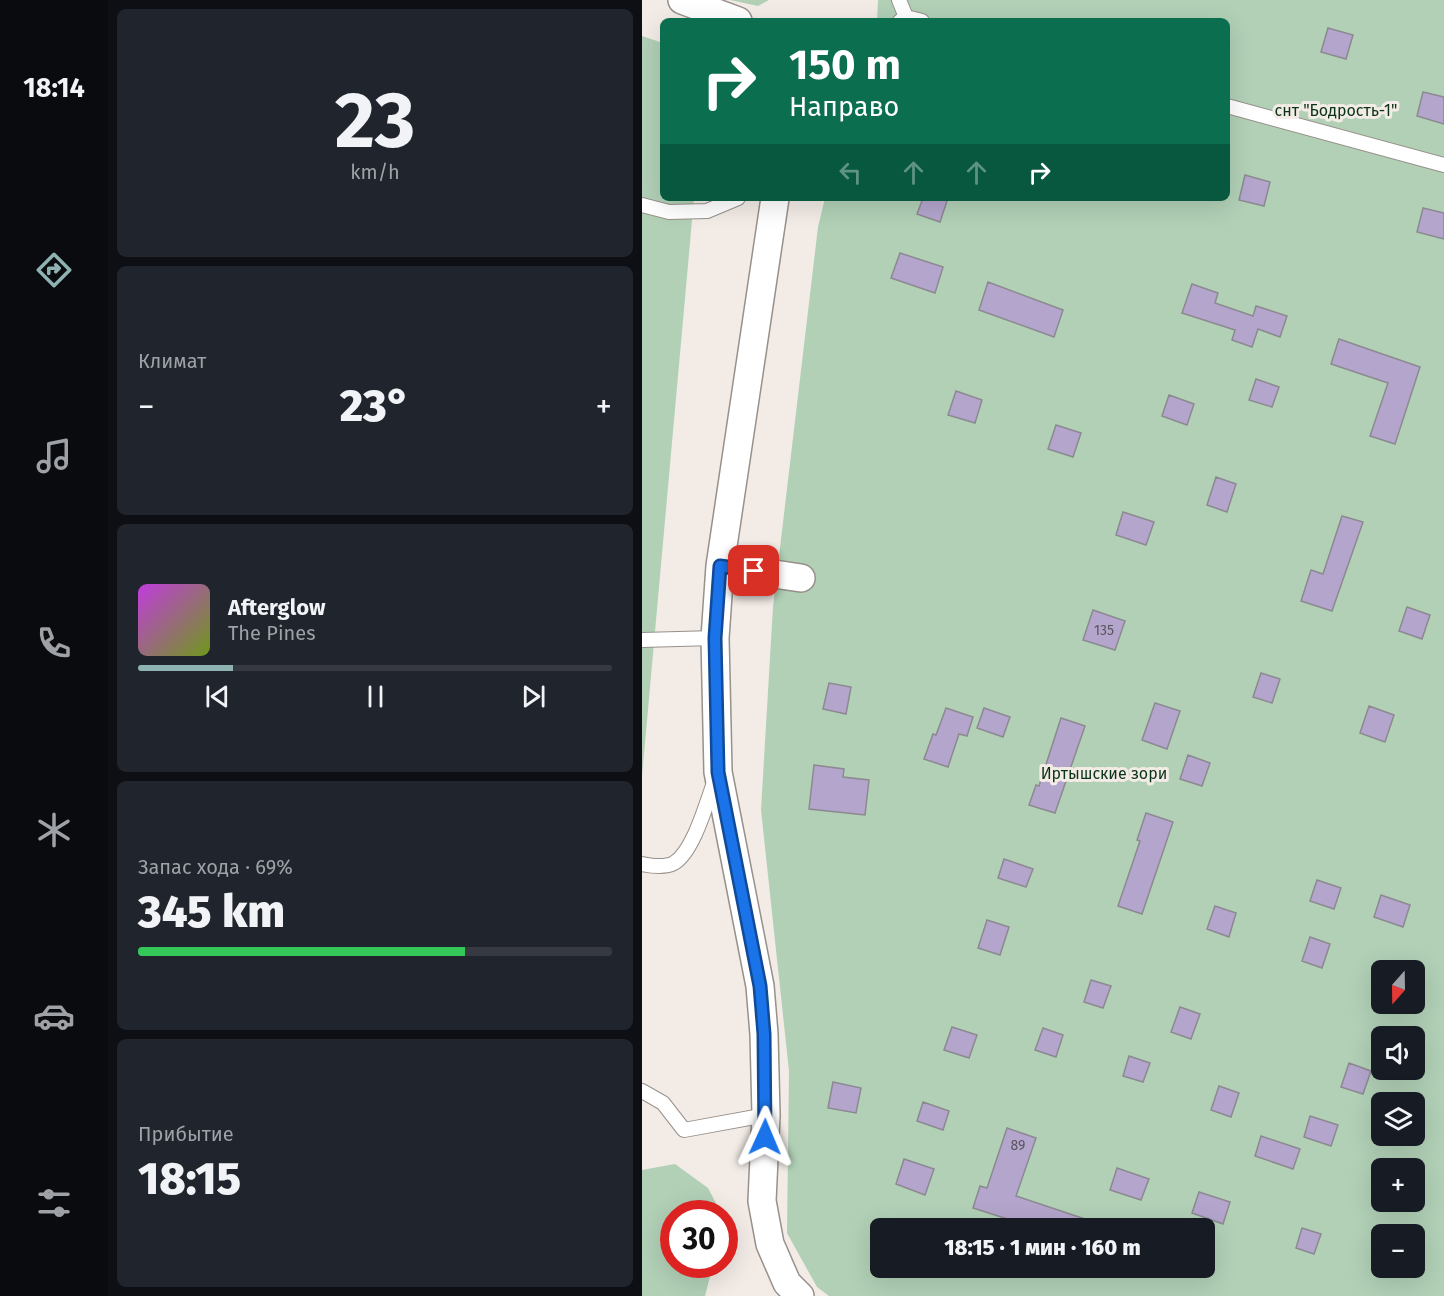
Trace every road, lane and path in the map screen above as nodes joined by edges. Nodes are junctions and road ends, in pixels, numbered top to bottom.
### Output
1 (682, 0) edge
2 (899, 0) edge
3 (730, 18) edge
4 (903, 18) edge
5 (1230, 107) edge
6 (1444, 165) edge
7 (731, 201) edge
8 (775, 201) edge
9 (642, 205) edge
10 (720, 566) junction
11 (801, 578) dead end
12 (715, 638) junction
13 (642, 640) edge
14 (718, 772) junction
15 (642, 864) edge
16 (642, 1091) edge
17 (766, 1115) junction
18 (800, 1296) edge

1 - 3 street
2 - 4 lane
5 - 6 lane
7 - 9 lane
8 - 10 street
10 - 11 street
10 - 12 street
12 - 13 lane
12 - 14 street
14 - 15 lane
14 - 17 street
16 - 17 lane
17 - 18 street

